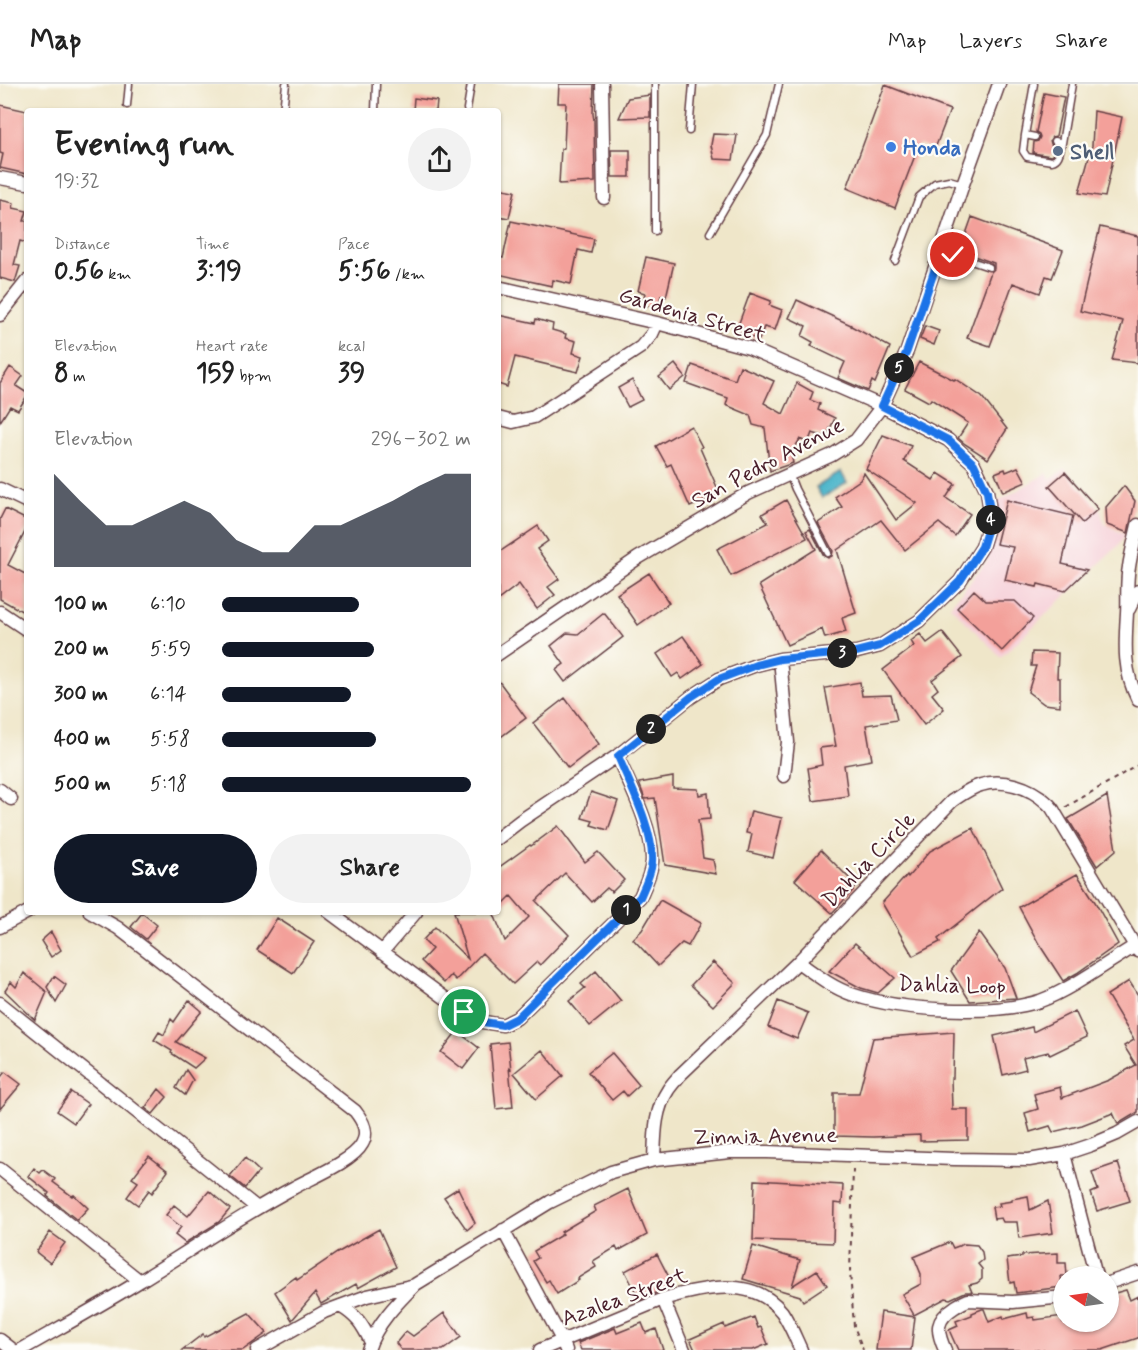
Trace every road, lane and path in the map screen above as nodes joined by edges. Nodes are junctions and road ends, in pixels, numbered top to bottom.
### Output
1 (129, 84) edge
2 (286, 84) edge
3 (376, 84) edge
4 (471, 84) edge
5 (602, 84) edge
6 (656, 84) edge
7 (693, 84) edge
8 (779, 84) edge
9 (999, 84) edge
10 (1034, 84) edge
11 (1072, 84) edge
12 (127, 105) dead end
13 (283, 108) edge
14 (375, 108) edge
15 (467, 108) edge
16 (689, 131) dead end
17 (1025, 135) junction
18 (1035, 137) dead end
19 (0, 178) edge
20 (24, 182) edge
21 (963, 184) junction
22 (603, 198) dead end
23 (655, 231) dead end
24 (711, 233) dead end
25 (941, 251) junction
26 (895, 261) dead end
27 (989, 267) dead end
28 (24, 285) edge
29 (501, 288) edge
30 (0, 315) edge
31 (657, 324) junction
32 (882, 406) junction
33 (501, 419) edge
34 (789, 474) junction
35 (0, 489) edge
36 (24, 501) edge
37 (1138, 525) edge
38 (828, 553) dead end
39 (1138, 591) edge
40 (0, 612) edge
41 (1127, 613) junction
42 (24, 628) edge
43 (501, 652) edge
44 (780, 659) junction
45 (1138, 700) edge
46 (618, 756) junction
47 (1138, 765) edge
48 (784, 776) dead end
49 (0, 790) edge
50 (11, 799) dead end
51 (1055, 813) junction
52 (501, 836) edge
53 (24, 914) edge
54 (95, 915) edge
55 (333, 915) edge
56 (413, 915) edge
57 (0, 927) edge
58 (1136, 948) edge
59 (382, 952) junction
60 (798, 962) junction
61 (0, 1003) edge
62 (1138, 1122) edge
63 (1064, 1154) junction
64 (853, 1155) junction
65 (654, 1160) junction
66 (0, 1169) edge
67 (256, 1208) junction
68 (503, 1230) junction
69 (1093, 1266) edge
70 (1138, 1273) edge
71 (1119, 1279) edge
72 (140, 1281) junction
73 (416, 1284) junction
74 (1053, 1298) edge
75 (663, 1299) junction
76 (340, 1306) junction
77 (0, 1340) edge
78 (564, 1345) edge
79 (369, 1346) edge
80 (13, 1350) edge
81 (21, 1350) edge
82 (257, 1350) edge
83 (540, 1350) edge
84 (684, 1350) edge
85 (801, 1350) edge
86 (863, 1350) edge
87 (945, 1350) edge

1 - 12 lane
2 - 13 lane
3 - 14 lane
4 - 15 lane
5 - 22 street
6 - 23 lane
7 - 16 lane
8 - 24 lane
9 - 21 street, San Pedro Avenue
10 - 17 lane
11 - 17 lane
17 - 18 lane
19 - 20 street
21 - 25 street, San Pedro Avenue
21 - 26 lane
25 - 27 lane
25 - 32 street, San Pedro Avenue
28 - 30 street
29 - 31 street, Gardenia Street
31 - 32 street, Gardenia Street
31 - 33 street
32 - 34 street, San Pedro Avenue
32 - 44 street, Gardenia Street
34 - 38 lane
34 - 43 street, San Pedro Avenue
35 - 36 street
37 - 41 street
39 - 41 street
40 - 42 street
41 - 45 street
44 - 46 street, Gardenia Street
44 - 48 street
46 - 52 street, Gardenia Street
46 - 59 street
47 - 51 path
49 - 50 street
51 - 58 street, Dahlia Circle
51 - 60 street, Dahlia Circle
53 - 57 street
54 - 67 street
55 - 59 street
56 - 59 street
58 - 60 street, Dahlia Loop
60 - 65 street, Dahlia Circle
61 - 67 street
62 - 63 street, Zinnia Avenue
63 - 64 street, Zinnia Avenue
63 - 69 street
64 - 65 street, Zinnia Avenue
64 - 86 path
65 - 68 street, Zinnia Avenue
66 - 72 street
67 - 72 street
68 - 73 street, Zinnia Avenue
68 - 78 street
70 - 71 street
72 - 81 street
73 - 76 street
73 - 79 street
74 - 87 street
75 - 78 street, Azalea Street
75 - 84 street
75 - 85 street, Azalea Street
76 - 79 street
76 - 82 street
77 - 80 street
78 - 83 street, Azalea Street

